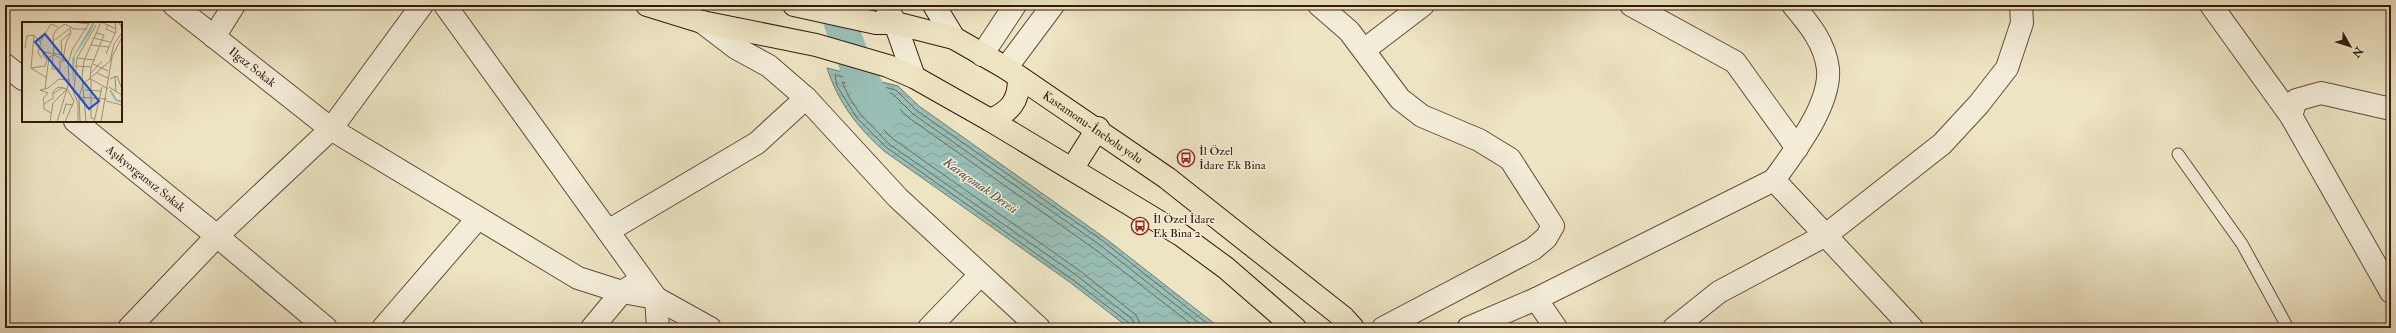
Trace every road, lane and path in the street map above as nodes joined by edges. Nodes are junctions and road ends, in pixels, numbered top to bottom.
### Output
1 (174, 5) edge
2 (234, 5) edge
3 (422, 5) edge
4 (445, 5) edge
5 (647, 5) edge
6 (934, 5) edge
7 (1014, 5) edge
8 (1053, 5) edge
9 (1319, 5) edge
10 (1423, 5) edge
11 (1631, 5) edge
12 (1793, 5) edge
13 (2021, 5) edge
14 (2211, 5) edge
15 (797, 6) edge
16 (886, 17) edge
17 (702, 22) junction
18 (214, 37) junction
19 (954, 38) junction
20 (1364, 50) junction
21 (982, 54) junction
22 (5, 65) edge
23 (1012, 73) junction
24 (914, 77) junction
25 (22, 78) edge
26 (806, 98) junction
27 (2391, 109) edge
28 (2291, 116) junction
29 (990, 120) junction
30 (76, 122) edge
31 (1098, 128) junction
32 (331, 129) junction
33 (1797, 148) junction
34 (2178, 154) dead end
35 (1072, 169) junction
36 (1774, 180) junction
37 (478, 218) junction
38 (608, 231) junction
39 (1826, 235) junction
40 (217, 236) junction
41 (980, 275) junction
42 (642, 278) junction
43 (622, 292) junction
44 (2391, 292) edge
45 (656, 298) junction
46 (1536, 299) junction
47 (129, 328) edge
48 (326, 328) edge
49 (383, 328) edge
50 (592, 328) edge
51 (658, 328) edge
52 (710, 328) edge
53 (929, 328) edge
54 (1039, 328) edge
55 (1295, 328) edge
56 (1353, 328) edge
57 (1383, 328) edge
58 (1468, 328) edge
59 (1556, 328) edge
60 (1674, 328) edge
61 (1912, 328) edge
62 (2288, 328) edge

1 - 18 street, Ilgaz Sokak
2 - 18 street
3 - 32 street
4 - 38 street
5 - 17 main road
6 - 19 street
7 - 21 street
8 - 23 street
9 - 20 street
10 - 20 street
11 - 33 street
12 - 33 street
13 - 39 street
14 - 28 street
15 - 16 main road, Kastamonu-İnebolu yolu
16 - 19 main road, Kastamonu-İnebolu yolu
16 - 24 street
17 - 24 main road
17 - 26 street
18 - 32 street, Ilgaz Sokak
19 - 21 main road, Kastamonu-İnebolu yolu
20 - 57 street
21 - 23 main road, Kastamonu-İnebolu yolu
22 - 25 street
23 - 29 main road
23 - 31 main road, Kastamonu-İnebolu yolu
24 - 29 main road
26 - 38 street
26 - 41 street
27 - 28 street
28 - 44 street
29 - 35 main road
30 - 40 street, Aşıkyorgansız Sokak
31 - 35 main road
31 - 56 main road, Kastamonu-İnebolu yolu
32 - 37 street, Ilgaz Sokak
32 - 40 street
33 - 36 street
34 - 62 lane
35 - 55 main road
36 - 39 street
36 - 46 street
37 - 43 street, Ilgaz Sokak
37 - 49 street
38 - 42 street
39 - 60 street
39 - 61 street
40 - 47 street
40 - 48 street, Aşıkyorgansız Sokak
41 - 53 street
41 - 54 street
42 - 43 street
42 - 45 street
43 - 45 street, Ilgaz Sokak
43 - 50 street
45 - 51 street
45 - 52 street
46 - 58 street
46 - 59 street

